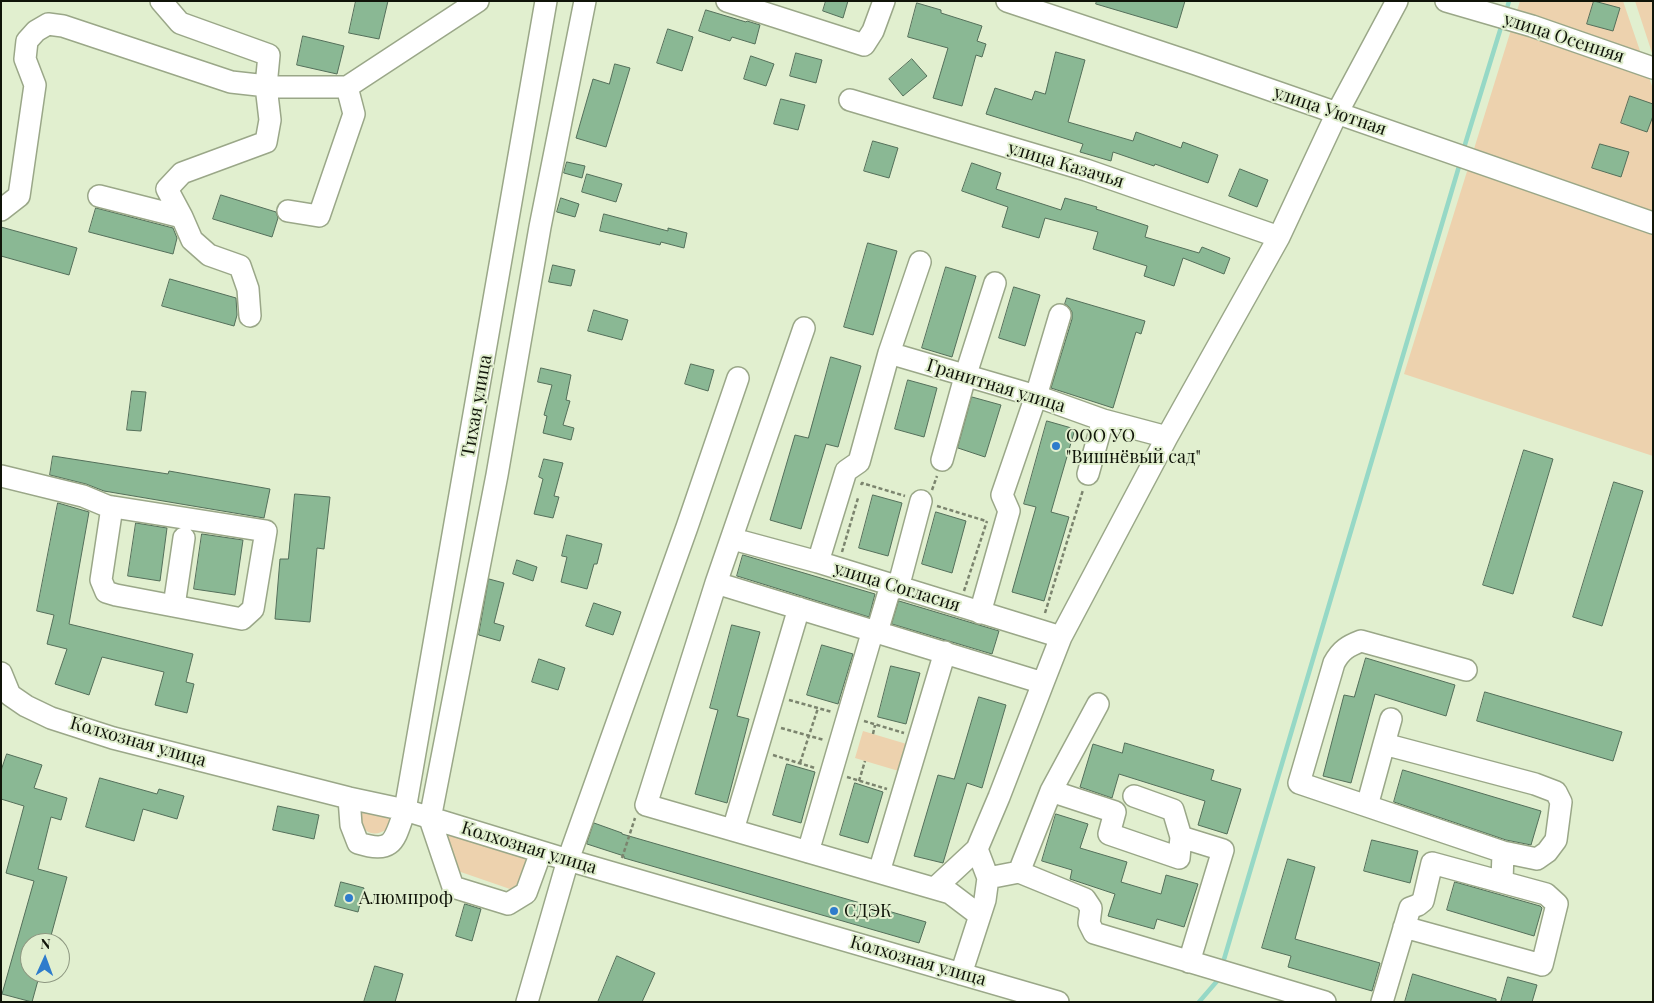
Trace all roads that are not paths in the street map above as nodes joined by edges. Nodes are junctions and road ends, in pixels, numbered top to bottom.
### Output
1 (162, 1) edge
2 (478, 1) edge
3 (546, 1) edge
4 (585, 1) edge
5 (726, 1) edge
6 (884, 1) edge
7 (1007, 1) edge
8 (1398, 1) edge
9 (1446, 1) edge
10 (1653, 68) edge
11 (271, 87) junction
12 (347, 87) junction
13 (850, 100) dead end
14 (1337, 113) junction
15 (98, 196) dead end
16 (1, 210) edge
17 (288, 211) dead end
18 (182, 217) junction
19 (1653, 223) edge
20 (1279, 237) junction
21 (920, 262) dead end
22 (995, 283) dead end
23 (1060, 315) dead end
24 (250, 316) dead end
25 (804, 328) dead end
26 (889, 353) junction
27 (965, 377) junction
28 (738, 378) dead end
29 (1036, 396) junction
30 (1103, 420) junction
31 (1167, 437) junction
32 (942, 460) road end
33 (1088, 474) road end
34 (1, 476) edge
35 (921, 501) road end
36 (112, 507) junction
37 (184, 538) dead end
38 (733, 539) junction
39 (828, 565) junction
40 (716, 583) junction
41 (894, 586) junction
42 (174, 606) junction
43 (799, 608) junction
44 (980, 613) junction
45 (875, 631) junction
46 (1061, 637) junction
47 (945, 652) junction
48 (1466, 670) dead end
49 (1, 673) edge
50 (1043, 683) junction
51 (6, 696) edge
52 (1098, 704) dead end
53 (1391, 719) dead end
54 (1384, 744) junction
55 (1051, 791) junction
56 (1134, 796) dead end
57 (349, 798) junction
58 (1367, 806) junction
59 (405, 810) junction
60 (430, 819) junction
61 (733, 830) junction
62 (1181, 837) junction
63 (977, 849) junction
64 (541, 852) junction
65 (808, 852) junction
66 (1503, 852) junction
67 (568, 860) junction
68 (880, 872) junction
69 (1019, 872) junction
70 (988, 878) junction
71 (1502, 882) junction
72 (935, 888) junction
73 (979, 915) junction
74 (1404, 927) junction
75 (1189, 962) junction
76 (961, 974) junction
77 (527, 1002) edge
78 (1058, 1002) edge
79 (1326, 1002) edge
80 (1382, 1002) edge

1 - 11 street
2 - 12 street
3 - 59 street, Тихая улица
4 - 60 street
5 - 6 street
7 - 14 street, улица Уютная
8 - 14 street
9 - 10 street, улица Осенняя
11 - 12 street
11 - 16 street
11 - 18 street
12 - 17 street
13 - 20 street, улица Казачья
14 - 19 street, улица Уютная
14 - 20 street
15 - 18 street
18 - 24 street
20 - 31 street
21 - 26 street
22 - 27 street
23 - 29 street
25 - 38 street
26 - 27 street, Гранитная улица
26 - 39 street
27 - 29 street, Гранитная улица
27 - 32 street
28 - 67 street
29 - 30 street, Гранитная улица
29 - 44 street
30 - 31 street, Гранитная улица
30 - 33 street
31 - 46 street
34 - 36 street
35 - 41 street
36 - 42 street
36 - 42 street
37 - 42 street
38 - 39 street, улица Согласия
38 - 40 street
39 - 41 street, улица Согласия
40 - 43 street
40 - 61 street
41 - 44 street, улица Согласия
41 - 45 street
43 - 45 street
43 - 61 street
44 - 46 street, улица Согласия
45 - 47 street
45 - 65 street
46 - 50 street
47 - 50 street
47 - 68 street
48 - 58 street
49 - 51 street
50 - 63 street
51 - 57 street, Колхозная улица
52 - 55 street
53 - 54 street
54 - 58 street
54 - 66 street
55 - 62 street
55 - 69 street
56 - 62 street
57 - 59 street, Колхозная улица
57 - 59 street, Тихая улица
58 - 66 street
59 - 60 street, Колхозная улица
60 - 64 street, Колхозная улица
60 - 64 street
61 - 65 street
62 - 75 street
63 - 70 street
63 - 72 street
64 - 67 street, Колхозная улица
65 - 68 street
66 - 71 street
67 - 76 street, Колхозная улица
67 - 77 street
68 - 72 street
69 - 70 street
69 - 75 street
70 - 73 street
71 - 74 street
71 - 74 street
72 - 73 street
73 - 76 street
74 - 80 street
75 - 79 street
76 - 78 street, Колхозная улица

